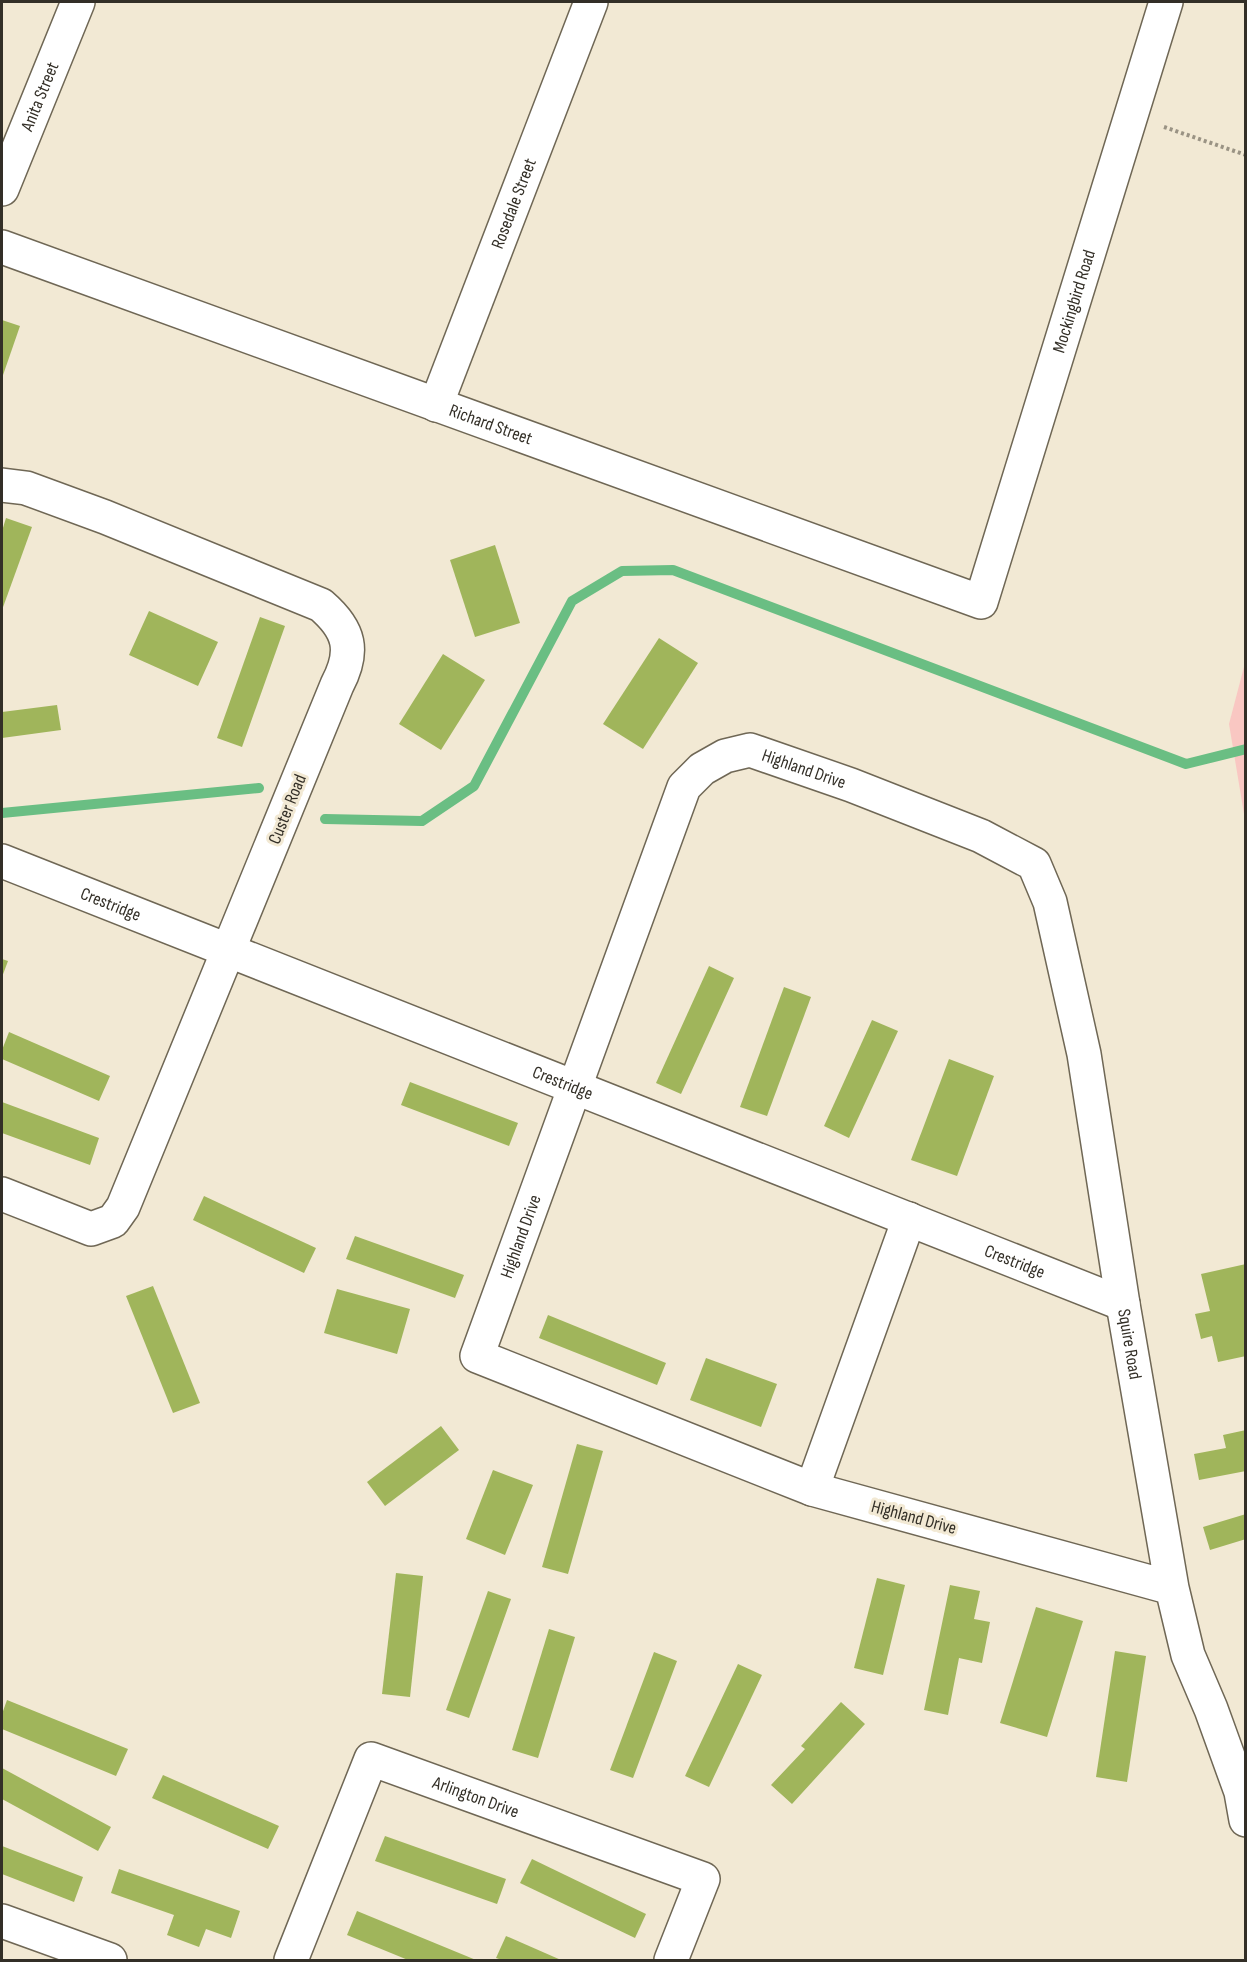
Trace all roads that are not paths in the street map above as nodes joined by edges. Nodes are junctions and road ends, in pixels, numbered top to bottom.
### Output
1 (78, 2) edge
2 (591, 2) edge
3 (1166, 2) edge
4 (2, 189) edge
5 (2, 247) edge
6 (436, 405) junction
7 (2, 485) edge
8 (981, 602) joint
9 (2, 861) edge
10 (1034, 864) joint
11 (229, 951) junction
12 (576, 1088) junction
13 (2, 1194) edge
14 (909, 1220) junction
15 (1123, 1304) junction
16 (812, 1489) junction
17 (1172, 1588) junction
18 (1245, 1820) edge
19 (2, 1921) edge
20 (110, 1960) edge
21 (291, 1960) edge
22 (671, 1960) edge

1 - 4 street, Anita Street
2 - 6 street, Rosedale Street
3 - 8 street, Mockingbird Road
5 - 6 street, Richard Street
6 - 8 street, Richard Street
7 - 11 street, Custer Road
9 - 11 street, Crestridge
10 - 12 street, Highland Drive
10 - 15 street, Squire Road
11 - 12 street, Crestridge
11 - 13 street, Custer Road
12 - 14 street, Crestridge
12 - 16 street, Highland Drive
14 - 15 street, Crestridge
14 - 16 street
15 - 17 street, Squire Road
16 - 17 street, Highland Drive
17 - 18 street, Squire Road
19 - 20 street
21 - 22 street, Arlington Drive

